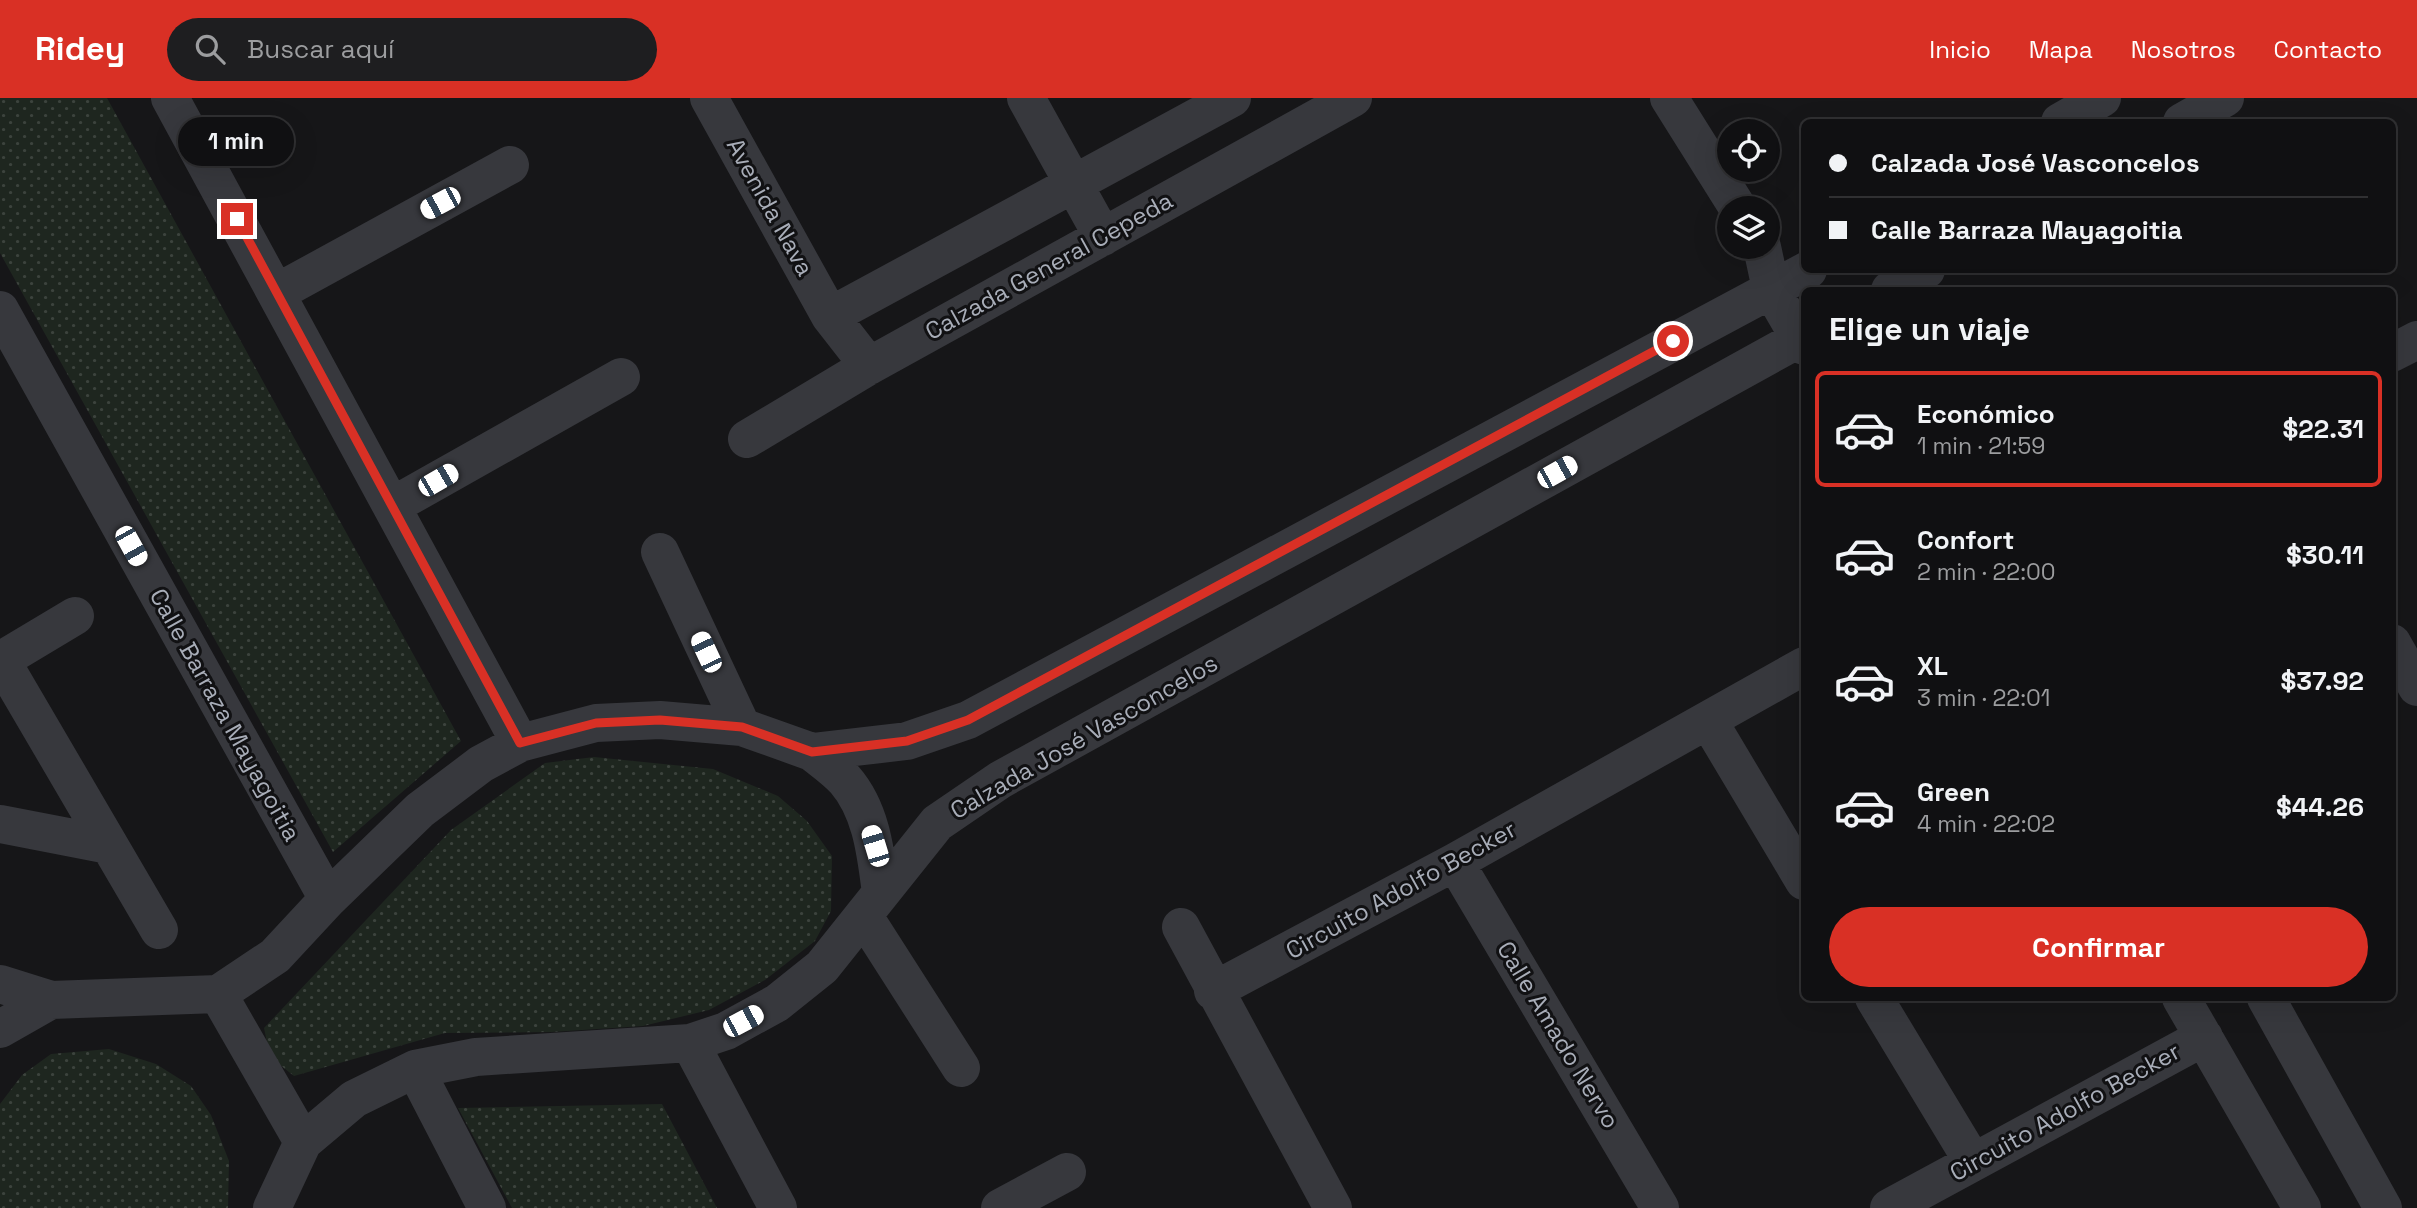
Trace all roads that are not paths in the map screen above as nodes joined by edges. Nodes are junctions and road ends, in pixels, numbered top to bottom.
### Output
1 (170, 98) edge
2 (709, 98) edge
3 (1026, 98) edge
4 (1231, 98) edge
5 (1669, 98) edge
6 (2102, 98) edge
7 (2225, 98) edge
8 (1345, 100) edge
9 (2065, 119) edge
10 (2187, 119) edge
11 (510, 165) dead end
12 (1074, 184) junction
13 (1730, 196) edge
14 (1103, 237) junction
15 (1780, 254) edge
16 (1765, 259) edge
17 (1801, 263) edge
18 (1805, 273) edge
19 (1814, 273) edge
20 (1921, 273) edge
21 (1825, 287) edge
22 (1895, 287) edge
23 (1771, 289) junction
24 (278, 292) junction
25 (0, 310) edge
26 (830, 316) junction
27 (1801, 337) edge
28 (2417, 340) edge
29 (1801, 341) edge
30 (2396, 351) edge
31 (869, 366) junction
32 (621, 377) dead end
33 (747, 439) dead end
34 (393, 506) junction
35 (660, 552) dead end
36 (75, 616) dead end
37 (2396, 650) edge
38 (0, 660) edge
39 (1801, 668) edge
40 (2417, 687) edge
41 (1708, 720) junction
42 (742, 727) junction
43 (520, 743) junction
44 (812, 752) junction
45 (0, 824) edge
46 (109, 845) junction
47 (1455, 862) junction
48 (1801, 876) edge
49 (328, 899) junction
50 (873, 905) junction
51 (1181, 927) dead end
52 (159, 930) dead end
53 (0, 984) edge
54 (1213, 991) junction
55 (218, 994) junction
56 (51, 1000) junction
57 (1876, 1001) edge
58 (2183, 1001) edge
59 (2268, 1001) edge
60 (0, 1029) edge
61 (2204, 1037) junction
62 (690, 1043) junction
63 (961, 1068) dead end
64 (415, 1069) junction
65 (303, 1142) junction
66 (1973, 1162) junction
67 (1067, 1172) dead end
68 (272, 1208) edge
69 (487, 1208) edge
70 (778, 1208) edge
71 (1000, 1208) edge
72 (1333, 1208) edge
73 (1661, 1208) edge
74 (1889, 1208) edge
75 (2302, 1208) edge
76 (2383, 1208) edge

1 - 24 street
2 - 26 street, Avenida Nava
3 - 12 street
4 - 12 street
5 - 13 street
6 - 9 street
7 - 10 street
8 - 14 street, Calzada General Cepeda
11 - 24 street
12 - 14 street
12 - 26 street
14 - 31 street, Calzada General Cepeda
15 - 17 street
16 - 23 street
18 - 23 street
19 - 21 street
20 - 22 street
23 - 27 street
23 - 44 street
24 - 34 street
25 - 49 street, Calle Barraza Mayagoitia
26 - 31 street, Avenida Nava
28 - 30 street
29 - 50 street, Calzada José Vasconcelos
31 - 33 street, Calzada General Cepeda
32 - 34 street
34 - 43 street
35 - 42 street
36 - 38 street
37 - 40 street
38 - 46 street
39 - 41 street, Circuito Adolfo Becker
41 - 47 street, Circuito Adolfo Becker
41 - 48 street
42 - 43 street
42 - 44 street
43 - 49 street
44 - 50 street
45 - 46 street
46 - 52 street
47 - 54 street, Circuito Adolfo Becker
47 - 73 street, Calle Amado Nervo
49 - 55 street
50 - 62 street, Calzada José Vasconcelos
50 - 63 street
51 - 54 street
53 - 56 street
54 - 72 street
55 - 56 street
55 - 65 street
56 - 60 street
57 - 66 street
58 - 61 street
59 - 76 street
61 - 66 street, Circuito Adolfo Becker
61 - 75 street
62 - 64 street, Calzada José Vasconcelos
62 - 70 street
64 - 65 street, Calzada José Vasconcelos
64 - 69 street
65 - 68 street, Calzada José Vasconcelos
66 - 74 street, Circuito Adolfo Becker
67 - 71 street

